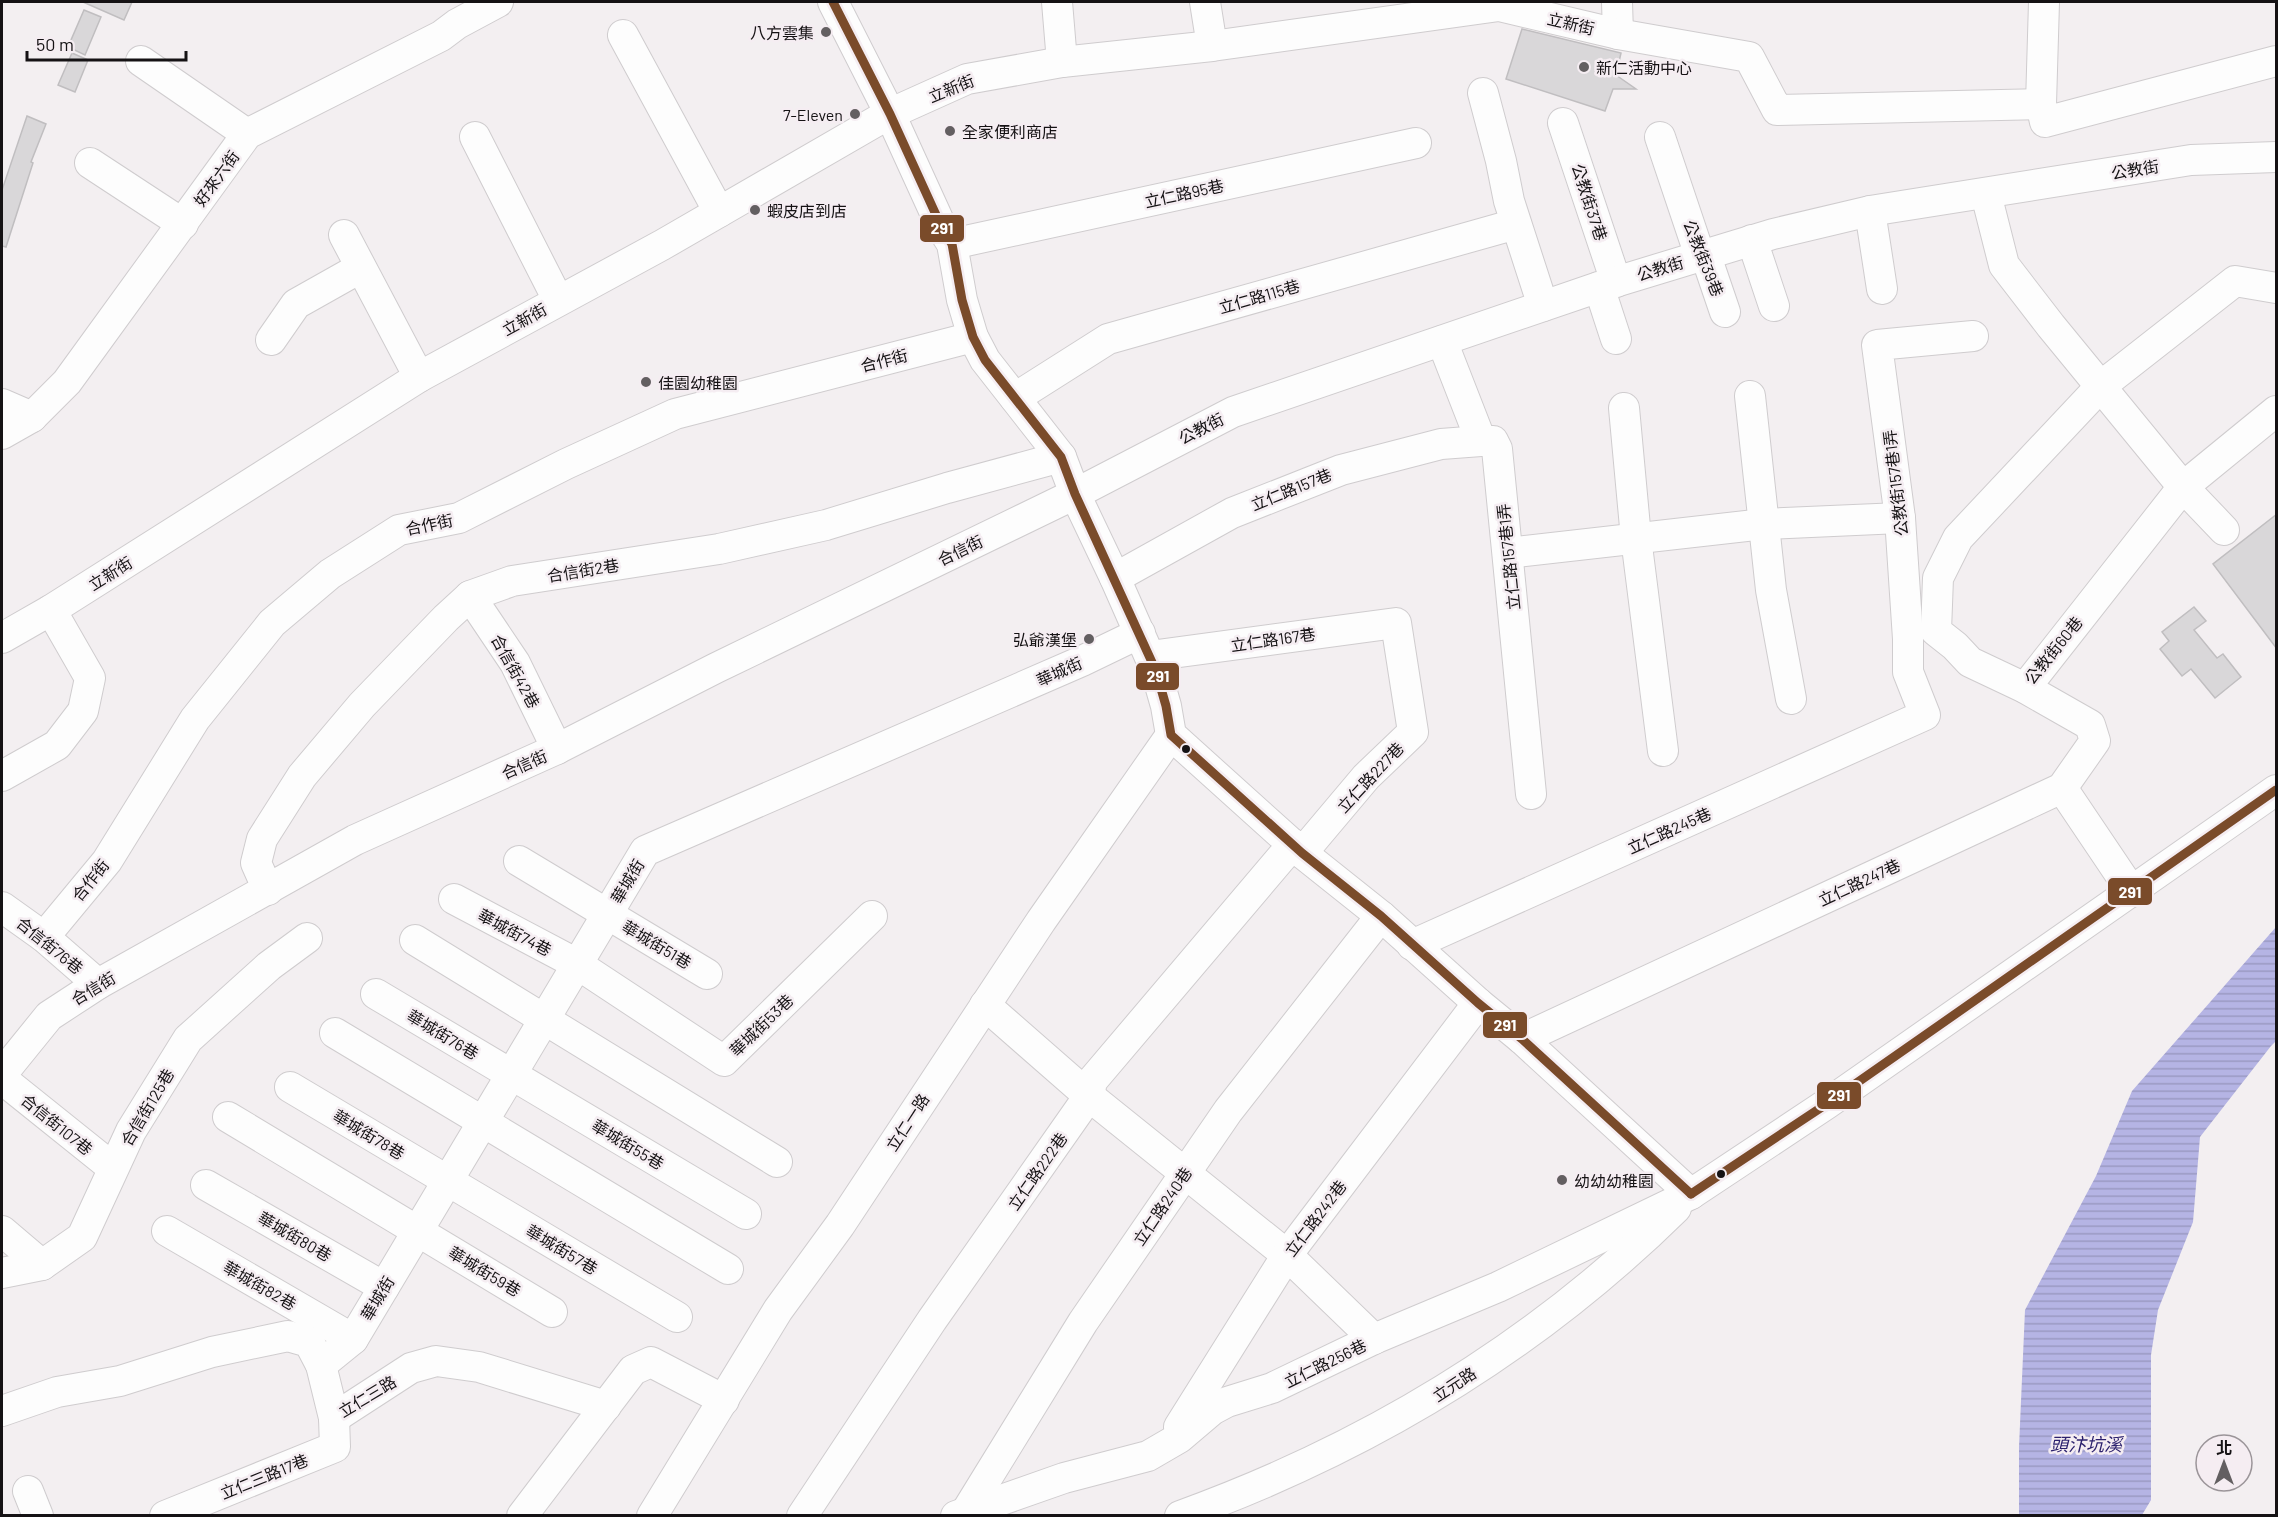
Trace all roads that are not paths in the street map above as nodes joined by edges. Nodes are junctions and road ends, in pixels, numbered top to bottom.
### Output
1 (498, 2) edge
2 (833, 2) edge
3 (1058, 2) edge
4 (1205, 2) edge
5 (1617, 2) edge
6 (2044, 2) edge
7 (453, 13) edge
8 (1360, 13) edge
9 (623, 34) dead end
10 (1618, 34) junction
11 (1212, 46) junction
12 (141, 61) dead end
13 (2277, 61) edge
14 (1062, 62) junction
15 (1483, 93) dead end
16 (2041, 104) junction
17 (890, 114) junction
18 (1563, 123) dead end
19 (247, 134) junction
20 (475, 137) dead end
21 (1660, 137) dead end
22 (1416, 143) dead end
23 (2277, 157) edge
24 (90, 163) dead end
25 (1986, 194) junction
26 (1870, 211) junction
27 (719, 212) junction
28 (183, 224) junction
29 (1516, 224) junction
30 (344, 235) dead end
31 (1752, 240) junction
32 (952, 244) junction
33 (1700, 256) junction
34 (360, 268) junction
35 (1607, 285) junction
36 (2277, 288) edge
37 (1882, 290) dead end
38 (558, 300) junction
39 (1543, 306) junction
40 (1774, 306) dead end
41 (1725, 312) dead end
42 (1974, 336) dead end
43 (973, 337) junction
44 (1616, 339) dead end
45 (271, 340) dead end
46 (1442, 341) junction
47 (419, 377) junction
48 (2101, 386) junction
49 (1750, 396) dead end
50 (1016, 398) junction
51 (2, 404) edge
52 (1624, 408) dead end
53 (2277, 411) edge
54 (32, 417) junction
55 (2, 434) edge
56 (1481, 441) junction
57 (1061, 457) junction
58 (2183, 487) junction
59 (1075, 494) junction
60 (1900, 518) junction
61 (1764, 524) junction
62 (2224, 530) dead end
63 (1636, 538) junction
64 (1508, 553) junction
65 (1115, 578) junction
66 (470, 596) junction
67 (51, 610) junction
68 (1396, 623) joint
69 (2, 638) edge
70 (1145, 645) junction
71 (2025, 688) junction
72 (1791, 699) dead end
73 (1925, 715) joint
74 (1171, 735) junction
75 (557, 749) junction
76 (1663, 751) dead end
77 (2, 776) edge
78 (2062, 788) junction
79 (2277, 790) edge
80 (1531, 794) dead end
81 (1298, 848) junction
82 (519, 861) dead end
83 (268, 890) junction
84 (2132, 892) junction
85 (454, 899) dead end
86 (607, 914) junction
87 (5, 915) edge
88 (872, 916) dead end
89 (1381, 916) junction
90 (44, 937) junction
91 (307, 938) dead end
92 (415, 940) dead end
93 (1412, 945) junction
94 (577, 964) junction
95 (707, 974) dead end
96 (98, 984) junction
97 (375, 994) dead end
98 (1478, 1003) junction
99 (985, 1005) junction
100 (544, 1019) junction
101 (335, 1034) dead end
102 (1522, 1039) junction
103 (2, 1074) edge
104 (511, 1074) junction
105 (2, 1079) edge
106 (291, 1087) dead end
107 (1089, 1096) junction
108 (228, 1117) dead end
109 (483, 1122) junction
110 (777, 1162) dead end
111 (113, 1168) junction
112 (1185, 1174) junction
113 (448, 1181) junction
114 (206, 1185) dead end
115 (1691, 1194) junction
116 (746, 1214) dead end
117 (2, 1231) edge
118 (167, 1231) dead end
119 (417, 1231) junction
120 (1287, 1255) junction
121 (42, 1265) junction
122 (728, 1269) dead end
123 (2, 1273) edge
124 (384, 1287) junction
125 (552, 1312) dead end
126 (677, 1317) dead end
127 (352, 1339) junction
128 (1374, 1340) junction
129 (321, 1365) junction
130 (724, 1400) junction
131 (606, 1406) junction
132 (2, 1411) edge
133 (334, 1418) junction
134 (1168, 1444) junction
135 (961, 1514) edge
136 (165, 1515) edge
137 (522, 1515) edge
138 (652, 1515) edge
139 (802, 1515) edge
140 (1180, 1515) edge

1 - 7 street, 好來六街
2 - 17 street
3 - 14 street
4 - 11 street
5 - 10 street
6 - 16 street
7 - 19 street, 好來六街
8 - 10 street, 立新街
8 - 11 street, 立新街
9 - 27 street
10 - 16 street, 立新街
11 - 14 street, 立新街
12 - 19 street
13 - 16 street
14 - 17 street, 立新街
15 - 29 street
17 - 27 street, 立新街
17 - 32 street
18 - 35 street, 公教街37巷
19 - 28 street, 好來六街
20 - 38 street
21 - 33 street, 公教街39巷
22 - 32 street, 立仁路95巷
23 - 25 street, 公教街
24 - 28 street
25 - 26 street, 公教街
25 - 48 street
26 - 31 street, 公教街
26 - 37 street
27 - 38 street, 立新街
28 - 54 street, 好來六街
29 - 39 street
29 - 50 street, 立仁路115巷
30 - 34 street
31 - 33 street, 公教街
31 - 40 street
32 - 43 street
33 - 35 street, 公教街
33 - 41 street, 公教街39巷
34 - 45 street
34 - 47 street
35 - 39 street, 公教街
35 - 44 street, 公教街37巷
36 - 48 street, 公教街60巷
38 - 47 street, 立新街
39 - 46 street, 公教街
42 - 60 street, 公教街157巷1弄
43 - 50 street
43 - 90 street, 合作街
46 - 56 street, 立仁路157巷1弄
46 - 59 street, 公教街
47 - 67 street, 立新街
48 - 58 street
48 - 71 street, 公教街60巷
49 - 61 street
50 - 57 street
51 - 54 street
52 - 63 street
53 - 58 street, 公教街60巷
54 - 55 street, 好來六街
56 - 64 street, 立仁路157巷1弄
56 - 65 street, 立仁路157巷
57 - 59 street
57 - 66 street, 合信街2巷
58 - 62 street
58 - 71 street, 公教街60巷
59 - 65 street
59 - 75 street, 合信街
60 - 61 street
60 - 73 street, 公教街157巷1弄
61 - 63 street
61 - 72 street
63 - 64 street
63 - 76 street
64 - 80 street, 立仁路157巷1弄
65 - 70 street
66 - 75 street, 合信街42巷
66 - 83 street, 合信街2巷
67 - 69 street, 立新街
67 - 77 street
68 - 70 street, 立仁路167巷
68 - 81 street, 立仁路227巷
70 - 74 street
70 - 86 street, 華城街
71 - 78 street, 立仁路247巷
73 - 93 street, 立仁路245巷
74 - 81 street
74 - 99 street, 立仁一路
75 - 83 street, 合信街
78 - 84 street
78 - 102 street, 立仁路247巷
79 - 84 street
81 - 89 street
81 - 107 street, 立仁路222巷
82 - 86 street, 華城街51巷
83 - 96 street, 合信街
84 - 115 street
85 - 94 street, 華城街74巷
86 - 94 street, 華城街
86 - 95 street, 華城街51巷
87 - 90 street, 合信街76巷
88 - 94 street, 華城街53巷
89 - 93 street
89 - 112 street, 立仁路240巷
90 - 96 street, 合信街76巷
91 - 111 street, 合信街125巷
92 - 100 street
93 - 98 street
94 - 100 street, 華城街
96 - 103 street, 合信街
97 - 104 street, 華城街76巷
98 - 102 street
98 - 120 street, 立仁路242巷
99 - 107 street
99 - 130 street, 立仁一路
100 - 104 street, 華城街
100 - 110 street
101 - 109 street
102 - 115 street
104 - 109 street, 華城街
104 - 116 street, 華城街55巷
105 - 111 street, 合信街107巷
106 - 113 street, 華城街78巷
107 - 112 street
107 - 139 street, 立仁路222巷
108 - 119 street, 華城街59巷
109 - 113 street, 華城街
109 - 122 street
111 - 121 street, 合信街125巷
112 - 120 street
112 - 135 street, 立仁路240巷
113 - 119 street, 華城街
113 - 126 street, 華城街57巷
114 - 124 street, 華城街80巷
115 - 128 street, 立仁路256巷
115 - 140 street, 立元路
117 - 121 street
118 - 127 street, 華城街82巷
119 - 124 street, 華城街
119 - 125 street, 華城街59巷
120 - 128 street
120 - 134 street, 立仁路242巷
121 - 123 street, 合信街125巷
124 - 127 street, 華城街
127 - 129 street, 華城街
128 - 134 street, 立仁路256巷
129 - 132 street, 立仁三路
129 - 133 street, 立仁三路
130 - 131 street
130 - 138 street, 立仁一路
131 - 133 street, 立仁三路
131 - 137 street
133 - 136 street, 立仁三路17巷
134 - 135 street, 立仁路256巷

